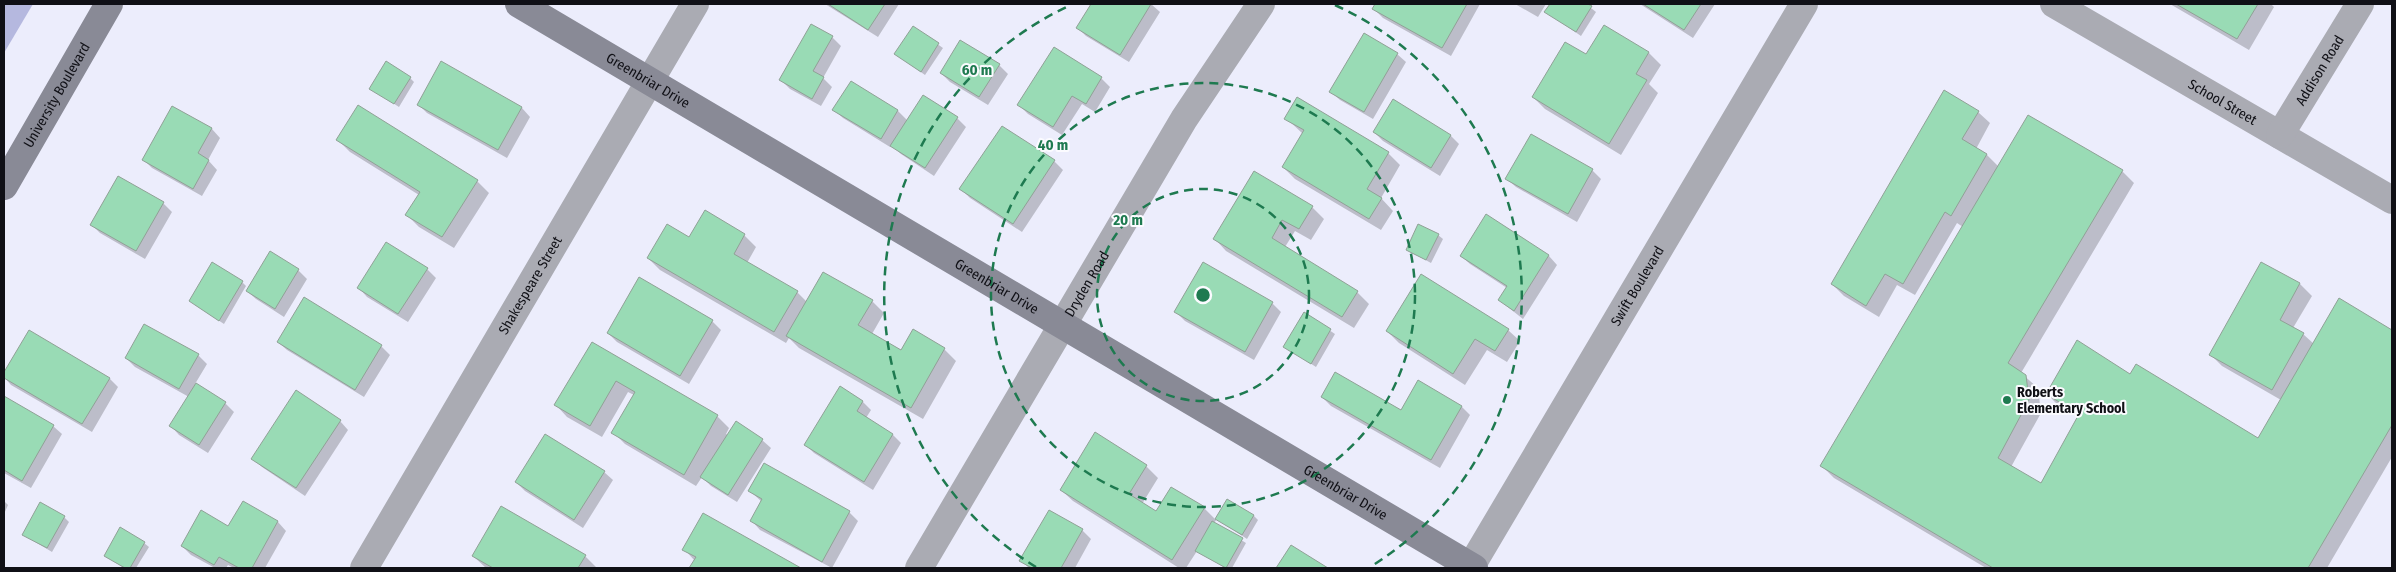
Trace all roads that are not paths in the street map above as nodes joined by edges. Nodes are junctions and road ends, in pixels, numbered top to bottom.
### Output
1 (109, 4) edge
2 (520, 4) edge
3 (696, 4) edge
4 (1261, 4) edge
5 (1804, 4) edge
6 (2054, 4) edge
7 (2360, 4) edge
8 (650, 81) junction
9 (2280, 135) junction
10 (4, 186) edge
11 (2392, 200) edge
12 (1064, 325) junction
13 (364, 568) edge
14 (919, 568) edge
15 (1471, 568) edge

1 - 10 main road, University Boulevard
2 - 8 main road, Greenbriar Drive
3 - 8 street, Shakespeare Street
4 - 12 street, Dryden Road
5 - 15 street, Swift Boulevard
6 - 9 street, School Street
7 - 9 street, Addison Road
8 - 12 main road, Greenbriar Drive
8 - 13 street, Shakespeare Street
9 - 11 street, School Street
12 - 14 street, Dryden Road
12 - 15 main road, Greenbriar Drive

